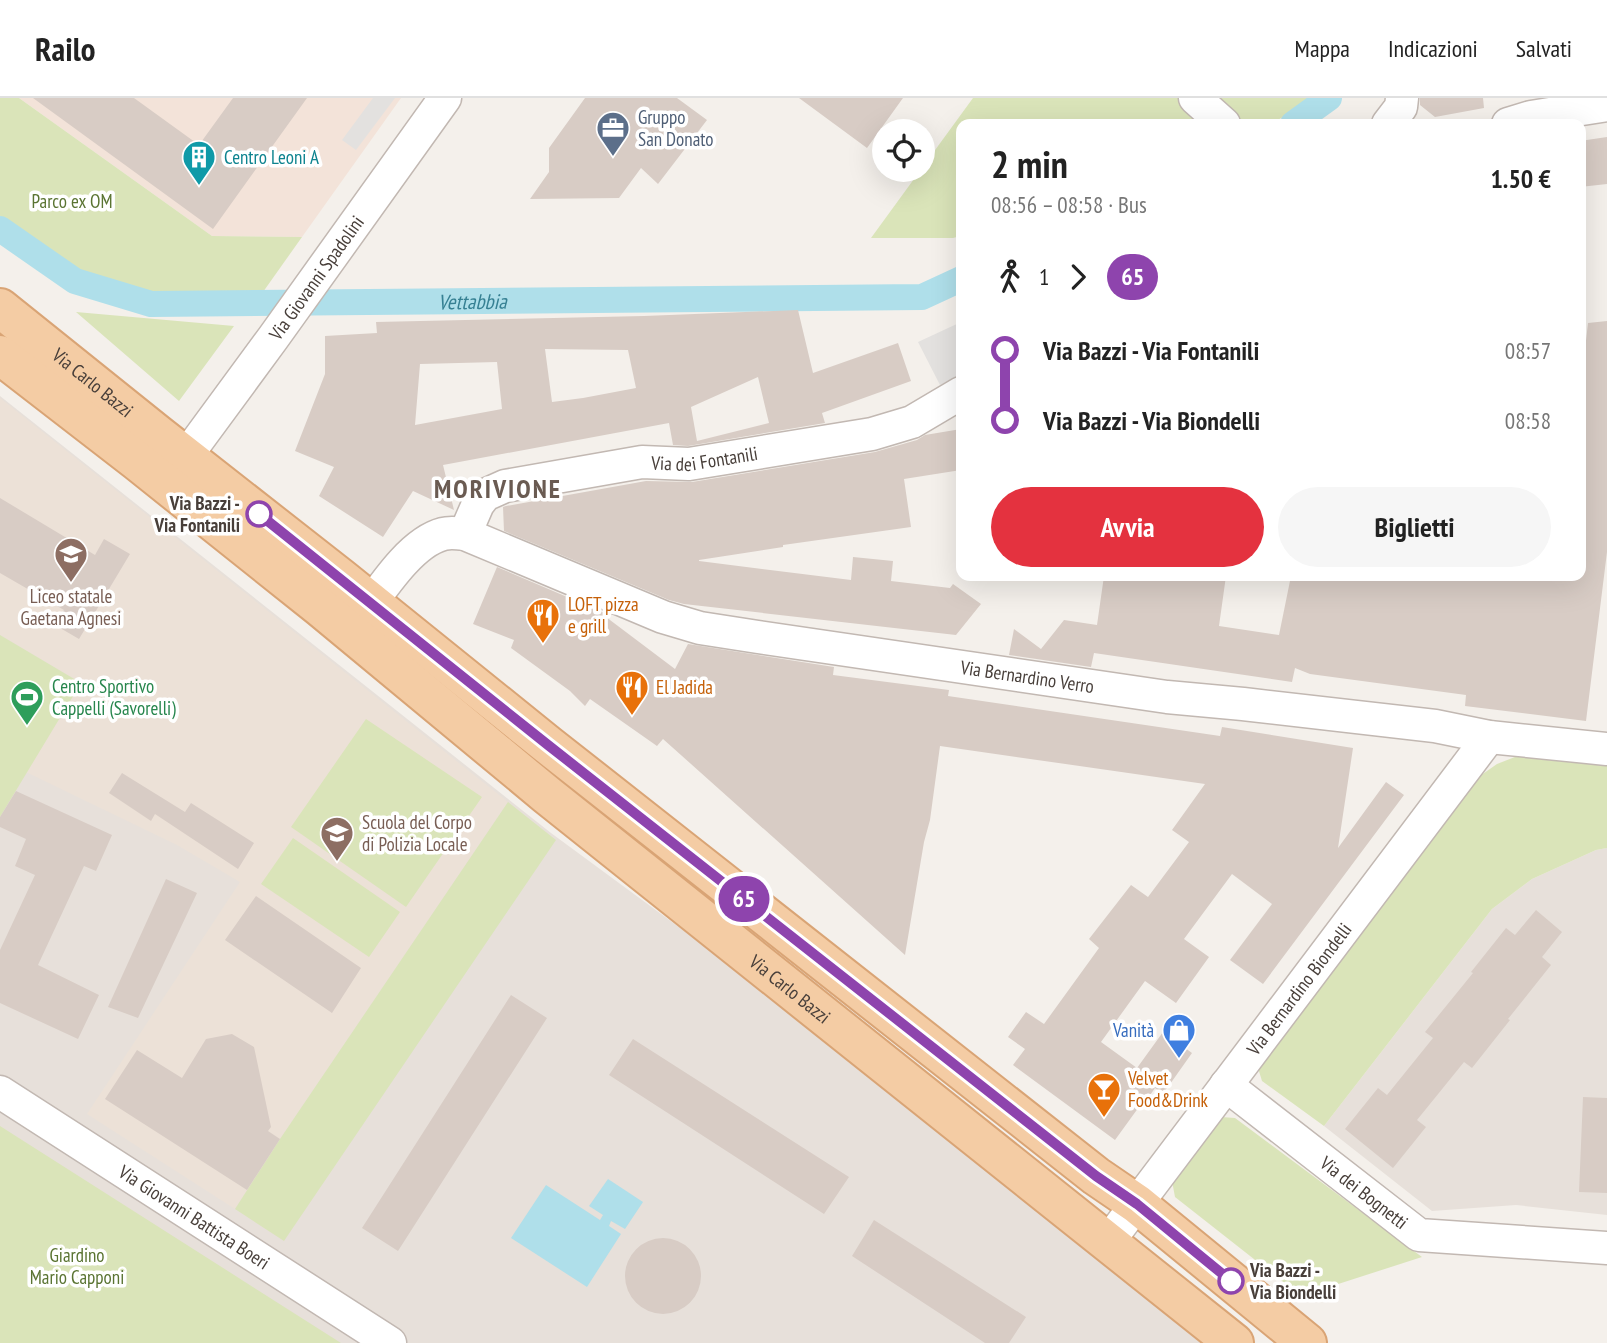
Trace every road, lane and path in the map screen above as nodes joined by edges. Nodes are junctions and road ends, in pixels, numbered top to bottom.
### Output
1 (445, 98) edge
2 (1195, 98) edge
3 (1607, 105) edge
4 (1218, 119) edge
5 (1524, 119) edge
6 (0, 308) edge
7 (0, 355) edge
8 (956, 396) edge
9 (176, 470) junction
10 (465, 534) junction
11 (360, 618) junction
12 (1489, 737) junction
13 (1607, 749) edge
14 (1226, 1085) junction
15 (0, 1092) edge
16 (1137, 1204) junction
17 (1108, 1242) junction
18 (1607, 1248) edge
19 (390, 1343) edge
20 (1234, 1343) edge
21 (1307, 1343) edge

1 - 9 street, Via Giovanni Spadolini
2 - 4 street
3 - 5 street
6 - 9 main road, Via Carlo Bazzi
7 - 9 main road, Via Carlo Bazzi
8 - 10 street, Via dei Fontanili
9 - 11 main road, Via Carlo Bazzi
10 - 11 street
10 - 12 street, Via Bernardino Verro
11 - 16 main road, Via Carlo Bazzi
11 - 17 main road, Via Carlo Bazzi
12 - 13 street, Via Bernardino Verro
12 - 14 street, Via Bernardino Biondelli
14 - 16 street, Via Bernardino Biondelli
14 - 18 street, Via dei Bognetti
15 - 19 street, Via Giovanni Battista Boeri
16 - 17 street, Via Bernardino Biondelli
16 - 21 main road, Via Carlo Bazzi
17 - 20 main road, Via Carlo Bazzi

